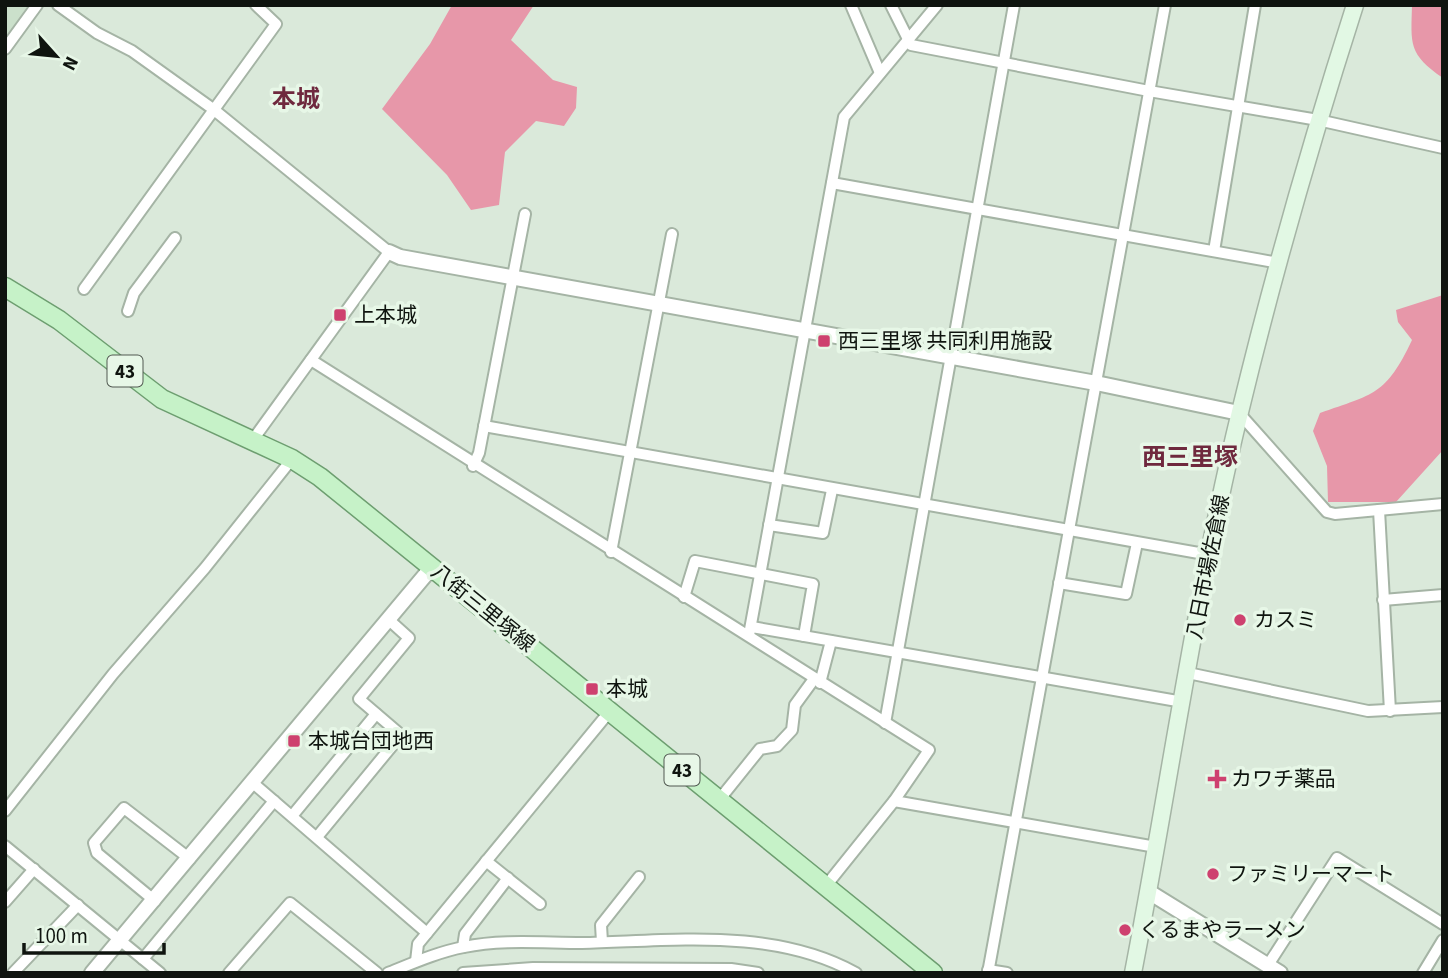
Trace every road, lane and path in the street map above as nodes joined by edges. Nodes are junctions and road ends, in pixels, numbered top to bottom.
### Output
1 (37, 5) edge
2 (58, 5) edge
3 (256, 5) edge
4 (851, 5) edge
5 (891, 5) edge
6 (937, 5) edge
7 (1014, 5) edge
8 (1165, 5) edge
9 (1255, 5) edge
10 (1355, 5) edge
11 (907, 41) junction
12 (5, 49) edge
13 (1004, 62) junction
14 (880, 73) junction
15 (1149, 92) junction
16 (1238, 107) junction
17 (213, 109) junction
18 (1318, 120) junction
19 (1443, 148) edge
20 (832, 183) junction
21 (978, 209) junction
22 (525, 214) dead end
23 (672, 234) dead end
24 (1123, 235) junction
25 (175, 238) dead end
26 (1214, 251) junction
27 (389, 252) junction
28 (1279, 263) junction
29 (512, 277) junction
30 (5, 287) edge
31 (84, 289) dead end
32 (659, 303) junction
33 (128, 311) dead end
34 (805, 330) junction
35 (951, 357) junction
36 (311, 360) junction
37 (1096, 383) junction
38 (1239, 413) junction
39 (484, 426) junction
40 (252, 442) junction
41 (630, 452) junction
42 (292, 459) junction
43 (473, 466) junction
44 (777, 480) junction
45 (832, 490) junction
46 (1443, 504) edge
47 (925, 506) junction
48 (1379, 510) junction
49 (769, 525) junction
50 (1069, 531) junction
51 (1138, 543) junction
52 (611, 552) junction
53 (1210, 555) junction
54 (432, 567) junction
55 (761, 572) junction
56 (1059, 583) junction
57 (1443, 594) edge
58 (684, 597) junction
59 (1383, 600) junction
60 (389, 620) junction
61 (750, 631) junction
62 (804, 636) junction
63 (831, 641) junction
64 (899, 653) junction
65 (1188, 673) junction
66 (1042, 677) junction
67 (817, 681) junction
68 (1183, 702) junction
69 (1443, 707) edge
70 (610, 711) junction
71 (1390, 711) junction
72 (376, 714) junction
73 (885, 723) junction
74 (253, 783) junction
75 (719, 800) junction
76 (274, 801) junction
77 (894, 801) junction
78 (5, 811) edge
79 (292, 816) junction
80 (1015, 822) junction
81 (317, 837) junction
82 (5, 846) edge
83 (1156, 847) junction
84 (190, 859) junction
85 (486, 861) junction
86 (34, 869) junction
87 (639, 877) dead end
88 (508, 878) junction
89 (825, 887) junction
90 (1149, 892) junction
91 (155, 901) junction
92 (5, 902) edge
93 (540, 904) dead end
94 (78, 905) junction
95 (1443, 924) edge
96 (427, 933) junction
97 (122, 940) junction
98 (1443, 940) edge
99 (602, 942) junction
100 (463, 947) junction
101 (143, 959) junction
102 (416, 961) junction
103 (1274, 969) edge
104 (534, 970) edge
105 (988, 971) edge
106 (13, 973) edge
107 (92, 973) edge
108 (160, 973) edge
109 (229, 973) edge
110 (377, 973) edge
111 (388, 973) edge
112 (463, 973) edge
113 (758, 973) edge
114 (856, 973) edge
115 (933, 973) edge
116 (1007, 973) edge
117 (1133, 973) edge
118 (1423, 973) edge

1 - 12 street
2 - 17 street
3 - 17 street
4 - 14 street
5 - 11 street
6 - 11 street
7 - 13 street
8 - 15 street
9 - 16 street
10 - 18 main road, 八日市場佐倉線
11 - 13 street
11 - 14 street
13 - 15 street
13 - 21 street
14 - 20 street
15 - 16 street
15 - 24 street
16 - 18 street
16 - 26 street
17 - 27 street
17 - 31 street
18 - 19 street
18 - 28 main road, 八日市場佐倉線
20 - 21 street
20 - 34 street
21 - 24 street
21 - 35 street
22 - 29 street
23 - 32 street
24 - 26 street
24 - 37 street
25 - 33 street
26 - 28 street
27 - 29 street
27 - 36 street
28 - 38 main road, 八日市場佐倉線
29 - 32 street
29 - 39 street
30 - 40 main road, 八街三里塚線 / 43
32 - 34 street
32 - 41 street
34 - 35 street
34 - 44 street
35 - 37 street
35 - 47 street
36 - 40 street
36 - 43 street
37 - 38 street
37 - 50 street
38 - 48 street
38 - 53 main road, 八日市場佐倉線
39 - 41 street
39 - 43 street
40 - 42 main road, 八街三里塚線 / 43
41 - 44 street
41 - 52 street
42 - 54 main road, 八街三里塚線 / 43
42 - 78 street
43 - 52 street
44 - 45 street
44 - 49 street
45 - 47 street
45 - 49 street
46 - 48 street
47 - 50 street
47 - 64 street
48 - 59 street
49 - 55 street
50 - 51 street
50 - 56 street
51 - 53 street
51 - 56 street
52 - 58 street
53 - 65 main road, 八日市場佐倉線
54 - 60 street
54 - 70 main road, 八街三里塚線 / 43
55 - 58 street
55 - 61 street
55 - 62 street
56 - 66 street
57 - 59 street
58 - 61 street
59 - 71 street
60 - 72 street
60 - 74 street
61 - 62 street
61 - 67 street
62 - 63 street
63 - 64 street
63 - 67 street
64 - 66 street
64 - 73 street
65 - 68 main road, 八日市場佐倉線
65 - 71 street
66 - 68 street
66 - 80 street
67 - 73 street
67 - 75 street
68 - 83 main road, 八日市場佐倉線
69 - 71 street
70 - 75 main road, 八街三里塚線 / 43
70 - 85 street
72 - 79 street
72 - 81 street
73 - 77 street
74 - 76 street
74 - 84 street
75 - 89 main road, 八街三里塚線 / 43
76 - 79 street
76 - 101 street
77 - 80 street
77 - 89 street
79 - 81 street
80 - 83 street
80 - 105 street
81 - 96 street
82 - 86 street
83 - 90 main road, 八日市場佐倉線
84 - 91 street
84 - 91 street
85 - 88 street
85 - 96 street
86 - 92 street
86 - 94 street
87 - 99 street
88 - 93 street
88 - 100 street
89 - 115 main road, 八街三里塚線 / 43
90 - 103 street
90 - 117 main road, 八日市場佐倉線
91 - 97 street
94 - 97 street
94 - 106 street
95 - 103 street
96 - 102 street
97 - 101 street
97 - 107 street
98 - 118 street
99 - 100 street
99 - 114 street
100 - 102 street
101 - 108 street
102 - 111 street
104 - 112 street
104 - 113 street
105 - 116 street
109 - 110 street

